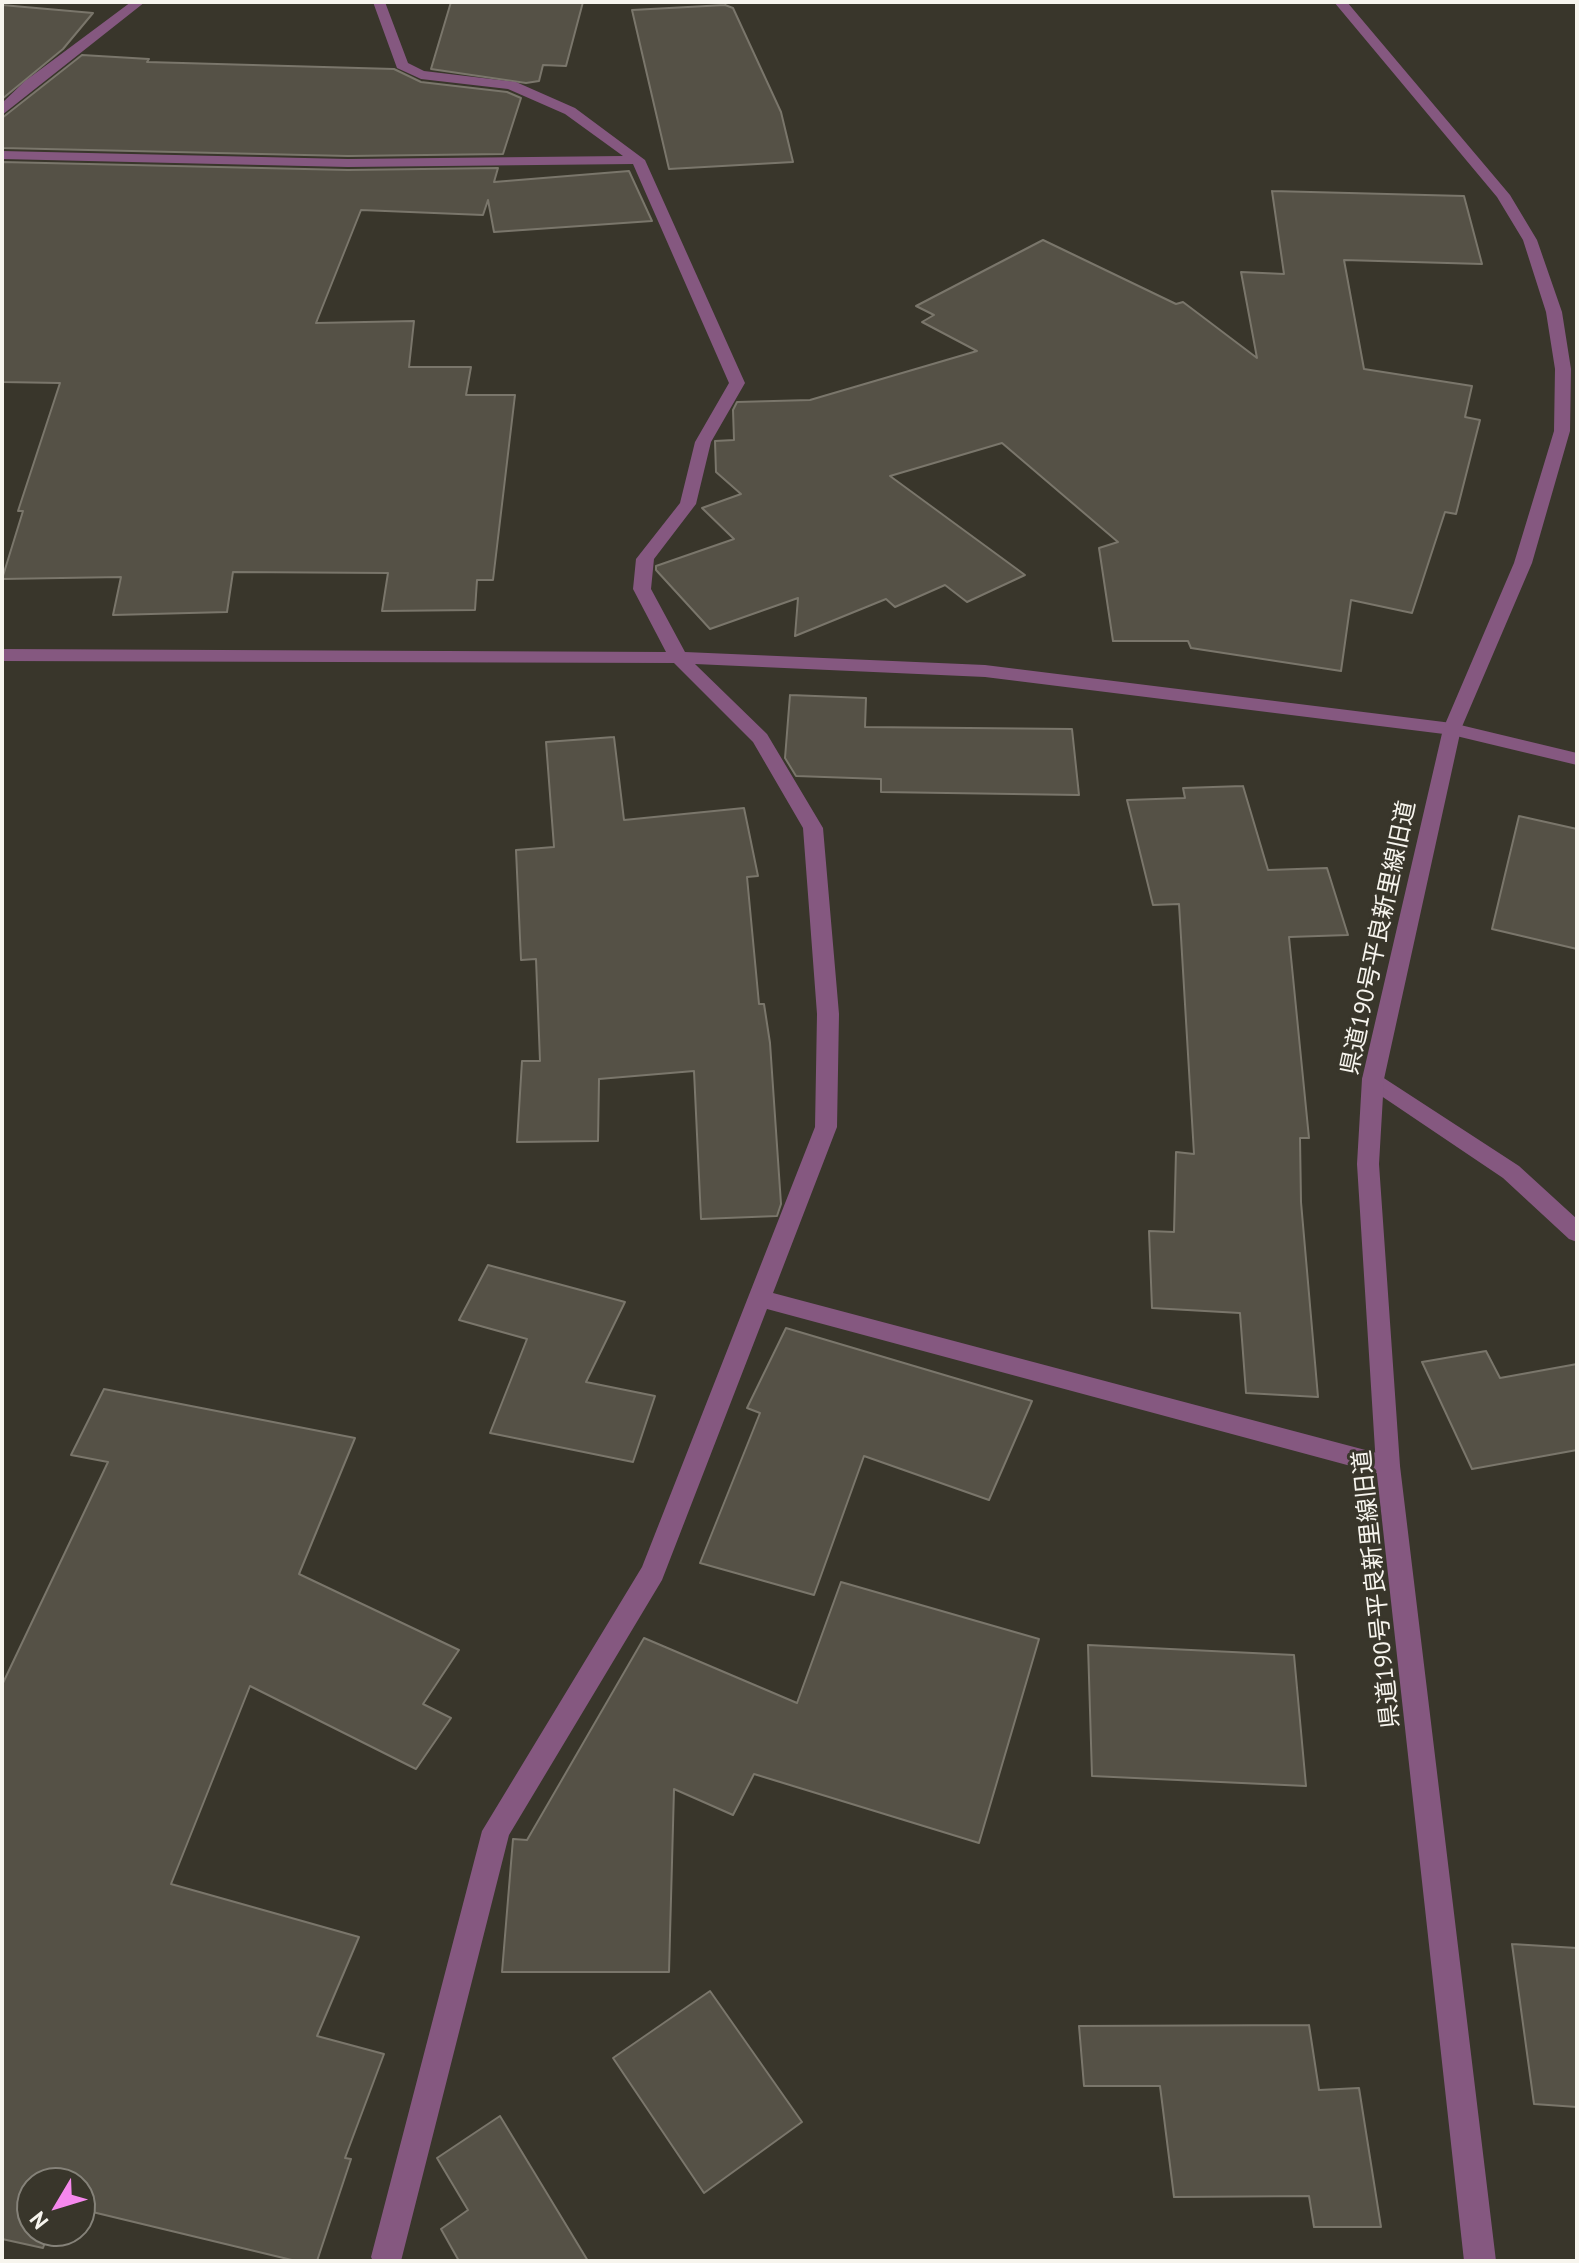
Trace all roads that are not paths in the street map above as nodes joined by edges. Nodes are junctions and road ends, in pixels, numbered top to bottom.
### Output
1 (139, 2) edge
2 (379, 2) edge
3 (1340, 2) edge
4 (2, 111) edge
5 (2, 155) edge
6 (638, 160) junction
7 (2, 655) edge
8 (678, 657) junction
9 (1452, 729) junction
10 (1577, 759) edge
11 (1373, 1079) junction
12 (1577, 1233) edge
13 (762, 1299) junction
14 (1388, 1466) junction
15 (387, 2257) dead end
16 (1480, 2261) edge

1 - 4 street
2 - 6 street
3 - 9 street, 県道190号平良新里線旧道
5 - 6 street
6 - 8 street
7 - 8 street
8 - 9 street
8 - 13 street
9 - 10 street
9 - 11 street, 県道190号平良新里線旧道
11 - 12 street
11 - 14 street, 県道190号平良新里線旧道
13 - 14 street
13 - 15 street
14 - 16 street, 県道190号平良新里線旧道

